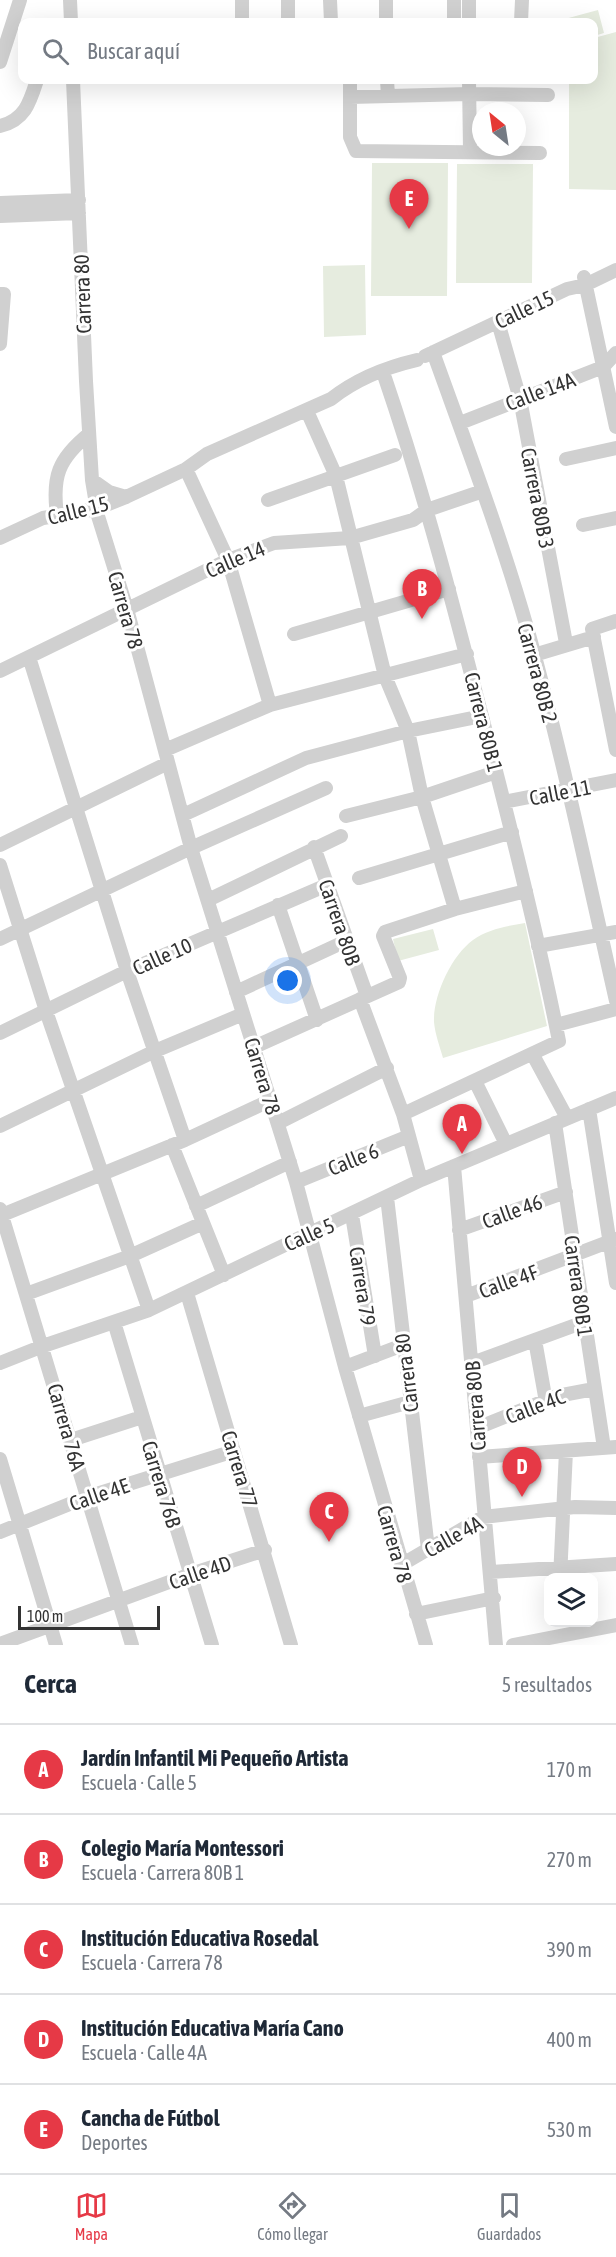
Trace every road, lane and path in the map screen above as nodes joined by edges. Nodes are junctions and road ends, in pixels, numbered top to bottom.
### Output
1 (20, 0) edge
2 (70, 0) edge
3 (242, 0) edge
4 (288, 0) edge
5 (330, 0) edge
6 (386, 0) edge
7 (454, 0) edge
8 (469, 0) edge
9 (522, 0) edge
10 (19, 18) edge
11 (71, 18) edge
12 (242, 18) edge
13 (288, 18) edge
14 (331, 18) edge
15 (386, 18) edge
16 (454, 18) edge
17 (469, 18) edge
18 (521, 18) edge
19 (18, 23) edge
20 (0, 62) edge
21 (36, 84) edge
22 (73, 84) edge
23 (350, 84) edge
24 (387, 84) edge
25 (469, 87) edge
26 (548, 95) dead end
27 (387, 96) junction
28 (350, 97) junction
29 (0, 126) edge
30 (470, 150) junction
31 (540, 153) dead end
32 (0, 203) edge
33 (79, 206) junction
34 (0, 216) edge
35 (616, 259) edge
36 (616, 270) edge
37 (584, 280) junction
38 (0, 294) edge
39 (498, 322) junction
40 (0, 344) edge
41 (433, 352) junction
42 (616, 353) edge
43 (417, 360) junction
44 (603, 367) junction
45 (385, 378) junction
46 (331, 399) junction
47 (520, 399) junction
48 (307, 411) junction
49 (459, 423) junction
50 (616, 427) edge
51 (89, 434) junction
52 (616, 448) edge
53 (395, 455) dead end
54 (567, 459) dead end
55 (187, 468) junction
56 (336, 476) junction
57 (92, 480) junction
58 (483, 491) junction
59 (126, 497) junction
60 (268, 500) dead end
61 (96, 509) junction
62 (427, 510) junction
63 (57, 516) junction
64 (616, 518) edge
65 (583, 525) dead end
66 (0, 538) edge
67 (350, 538) junction
68 (228, 560) junction
69 (449, 589) junction
70 (127, 609) junction
71 (369, 613) junction
72 (616, 621) edge
73 (593, 633) junction
74 (294, 634) dead end
75 (566, 643) junction
76 (467, 654) junction
77 (534, 655) junction
78 (29, 657) junction
79 (0, 671) edge
80 (385, 676) junction
81 (270, 705) junction
82 (482, 716) junction
83 (408, 731) junction
84 (616, 750) edge
85 (166, 756) junction
86 (496, 772) junction
87 (616, 780) edge
88 (326, 788) dead end
89 (568, 791) junction
90 (422, 797) junction
91 (504, 802) junction
92 (76, 806) junction
93 (183, 815) junction
94 (346, 816) dead end
95 (512, 832) junction
96 (341, 836) dead end
97 (0, 844) edge
98 (314, 847) junction
99 (191, 848) junction
100 (439, 854) junction
101 (0, 865) edge
102 (359, 878) dead end
103 (327, 885) junction
104 (102, 890) junction
105 (526, 891) junction
106 (208, 900) junction
107 (278, 905) junction
108 (455, 909) junction
109 (21, 929) junction
110 (218, 931) junction
111 (616, 932) edge
112 (601, 935) junction
113 (0, 939) edge
114 (346, 941) junction
115 (538, 946) junction
116 (297, 965) junction
117 (127, 971) junction
118 (236, 992) junction
119 (364, 997) junction
120 (616, 1001) edge
121 (616, 1009) edge
122 (46, 1011) junction
123 (243, 1014) junction
124 (317, 1020) junction
125 (556, 1025) junction
126 (0, 1033) edge
127 (254, 1047) junction
128 (155, 1051) junction
129 (533, 1055) junction
130 (387, 1068) junction
131 (475, 1081) junction
132 (74, 1092) junction
133 (616, 1098) edge
134 (271, 1100) junction
135 (589, 1109) junction
136 (403, 1114) junction
137 (561, 1121) junction
138 (278, 1123) junction
139 (0, 1126) edge
140 (409, 1136) junction
141 (185, 1140) junction
142 (506, 1144) junction
143 (172, 1145) junction
144 (290, 1162) junction
145 (454, 1166) junction
146 (102, 1174) junction
147 (421, 1180) junction
148 (296, 1182) junction
149 (566, 1192) junction
150 (387, 1197) junction
151 (196, 1206) junction
152 (1, 1212) edge
153 (352, 1215) junction
154 (203, 1223) junction
155 (459, 1230) junction
156 (309, 1232) junction
157 (613, 1241) edge
158 (5, 1243) edge
159 (130, 1256) junction
160 (575, 1257) junction
161 (224, 1275) junction
162 (616, 1283) edge
163 (187, 1293) junction
164 (27, 1294) junction
165 (466, 1296) junction
166 (149, 1310) junction
167 (114, 1322) junction
168 (584, 1322) junction
169 (535, 1340) junction
170 (43, 1346) junction
171 (403, 1346) junction
172 (375, 1356) junction
173 (472, 1363) junction
174 (0, 1364) edge
175 (345, 1367) junction
176 (594, 1389) junction
177 (410, 1402) junction
178 (546, 1402) junction
179 (359, 1416) junction
180 (142, 1417) junction
181 (477, 1428) junction
182 (71, 1440) junction
183 (610, 1448) edge
184 (234, 1451) junction
185 (566, 1451) junction
186 (479, 1457) junction
187 (0, 1459) edge
188 (159, 1474) junction
189 (87, 1497) junction
190 (561, 1508) junction
191 (616, 1508) edge
192 (483, 1517) junction
193 (19, 1523) junction
194 (0, 1532) edge
195 (428, 1549) junction
196 (265, 1550) junction
197 (616, 1564) edge
198 (401, 1565) junction
199 (491, 1572) junction
200 (560, 1572) edge
201 (190, 1574) junction
202 (494, 1598) junction
203 (117, 1602) junction
204 (416, 1614) junction
205 (51, 1624) junction
206 (616, 1625) edge
207 (562, 1628) edge
208 (0, 1644) edge
209 (56, 1645) edge
210 (132, 1645) edge
211 (212, 1645) edge
212 (291, 1645) edge
213 (426, 1645) edge
214 (496, 1645) edge
215 (516, 1645) edge

1 - 10 street
2 - 11 street
3 - 12 street
4 - 13 street
5 - 14 street
6 - 15 street
7 - 16 street
8 - 17 street
9 - 18 street
19 - 20 street
21 - 29 street
22 - 33 street, Carrera 80
23 - 28 street
24 - 27 street
25 - 26 street
25 - 27 street
25 - 30 street
27 - 28 street
28 - 30 street
30 - 31 street
32 - 33 street
33 - 34 street
33 - 51 street, Carrera 80
35 - 37 street, Calle 15
36 - 37 street, Calle 15
37 - 39 street, Calle 15
37 - 44 street
38 - 40 street
39 - 41 street, Calle 15
39 - 47 street, Carrera 80B 3
41 - 43 street, Calle 15
41 - 49 street, Carrera 80B 2
42 - 44 street, Calle 14A
43 - 45 street, Calle 15
43 - 46 street, Calle 15
44 - 47 street, Calle 14A
44 - 50 street
45 - 46 street, Calle 15
45 - 62 street, Carrera 80B 1
46 - 48 street, Calle 15
47 - 49 street, Calle 14A
47 - 75 street, Carrera 80B 3
48 - 55 street, Calle 15
48 - 56 street
49 - 58 street, Carrera 80B 2
51 - 57 street, Carrera 80
51 - 63 street
52 - 54 street
53 - 56 street
55 - 59 street, Calle 15
55 - 68 street
56 - 60 street
56 - 67 street
57 - 59 street
57 - 61 street, Carrera 80
58 - 62 street, Calle 14
58 - 77 street, Carrera 80B 2
59 - 61 street, Calle 15
61 - 63 street, Calle 15
61 - 70 street, Carrera 78
62 - 67 street, Calle 14
62 - 69 street, Carrera 80B 1
63 - 66 street, Calle 15
64 - 65 street
67 - 68 street, Calle 14
67 - 71 street
68 - 70 street, Calle 14
68 - 81 street
69 - 71 street
69 - 76 street, Carrera 80B 1
70 - 78 street, Calle 14
70 - 85 street, Carrera 78
71 - 74 street
71 - 80 street
72 - 73 street
73 - 75 street
73 - 84 street
75 - 77 street
76 - 80 street
76 - 82 street, Carrera 80B 1
77 - 89 street, Carrera 80B 2
78 - 79 street, Calle 14
78 - 92 street
80 - 81 street
80 - 83 street
81 - 85 street
82 - 83 street
82 - 86 street, Carrera 80B 1
83 - 90 street
83 - 93 street
85 - 92 street
85 - 93 street, Carrera 78
86 - 90 street
86 - 91 street, Carrera 80B 1
87 - 89 street, Calle 11
88 - 99 street
89 - 91 street, Calle 11
89 - 112 street, Carrera 80B 2
90 - 94 street
90 - 100 street
91 - 95 street, Carrera 80B 1
92 - 97 street
92 - 104 street
93 - 99 street, Carrera 78
95 - 100 street
95 - 105 street, Carrera 80B 1
96 - 98 street
98 - 103 street, Carrera 80B
98 - 106 street
99 - 104 street
99 - 106 street, Carrera 78
100 - 102 street
100 - 108 street
101 - 109 street
103 - 107 street, Calle 10
103 - 114 street, Carrera 80B
104 - 109 street
104 - 117 street
105 - 108 street
105 - 115 street, Carrera 80B 1
106 - 110 street, Carrera 78
107 - 110 street, Calle 10
107 - 116 street
108 - 119 street
109 - 113 street
109 - 122 street
110 - 117 street, Calle 10
110 - 118 street, Carrera 78
111 - 112 street
112 - 115 street
112 - 120 street, Carrera 80B 2
114 - 116 street
114 - 119 street, Carrera 80B
115 - 125 street, Carrera 80B 1
116 - 118 street
116 - 124 street
117 - 122 street, Calle 10
117 - 128 street
118 - 123 street, Carrera 78
119 - 124 street
119 - 130 street, Carrera 80B
121 - 125 street
122 - 126 street, Calle 10
122 - 132 street
123 - 127 street, Carrera 78
123 - 128 street
124 - 127 street
125 - 129 street
127 - 134 street, Carrera 78
128 - 132 street
128 - 141 street
129 - 131 street
129 - 137 street, Carrera 80B 1
130 - 136 street, Carrera 80B
130 - 138 street
131 - 136 street
131 - 142 street
132 - 139 street
132 - 146 street
133 - 135 street, Calle 5
134 - 138 street, Carrera 78
134 - 141 street
135 - 137 street, Calle 5
135 - 157 street
136 - 140 street, Carrera 80B
137 - 142 street, Calle 5
137 - 149 street, Carrera 80B 1
138 - 144 street, Carrera 78
140 - 147 street, Carrera 80B
140 - 148 street, Calle 6
141 - 143 street
142 - 145 street, Calle 5
143 - 146 street
143 - 151 street
144 - 148 street, Carrera 78
144 - 151 street
145 - 147 street, Calle 5
145 - 155 street, Carrera 80B
146 - 152 street
146 - 159 street
147 - 150 street, Calle 5
148 - 156 street, Carrera 78
149 - 155 street, Calle 46
149 - 160 street, Carrera 80B 1
150 - 153 street, Calle 5
150 - 171 street, Carrera 80
151 - 154 street
152 - 158 street, Carrera 76A
153 - 156 street, Calle 5
153 - 172 street, Carrera 79
154 - 159 street
154 - 161 street
155 - 165 street, Carrera 80B
156 - 161 street, Calle 5
156 - 175 street, Carrera 78
157 - 160 street, Calle 4F
157 - 162 street
158 - 164 street, Carrera 76A
159 - 164 street
159 - 166 street
160 - 165 street, Calle 4F
160 - 168 street, Carrera 80B 1
161 - 163 street, Calle 5
163 - 166 street, Calle 5
163 - 184 street, Carrera 77
164 - 170 street, Carrera 76A
165 - 173 street, Carrera 80B
166 - 167 street, Calle 5
167 - 170 street, Calle 5
167 - 180 street, Carrera 76B
168 - 169 street
168 - 176 street, Carrera 80B 1
169 - 173 street
169 - 178 street
170 - 174 street, Calle 5
170 - 182 street, Carrera 76A
171 - 172 street
171 - 177 street, Carrera 80
172 - 175 street
173 - 181 street, Carrera 80B
175 - 179 street, Carrera 78
176 - 178 street, Calle 4C
176 - 183 street, Carrera 80B 1
177 - 179 street
177 - 195 street, Carrera 80
178 - 181 street, Calle 4C
179 - 198 street, Carrera 78
180 - 182 street
180 - 188 street, Carrera 76B
181 - 186 street, Carrera 80B
182 - 189 street, Carrera 76A
183 - 185 street
184 - 188 street, Calle 4E
184 - 196 street, Carrera 77
185 - 186 street
185 - 190 street
186 - 192 street, Carrera 80B
187 - 193 street
188 - 189 street, Calle 4E
188 - 201 street, Carrera 76B
189 - 193 street, Calle 4E
189 - 203 street, Carrera 76A
190 - 191 street, Calle 4A
190 - 192 street, Calle 4A
190 - 200 street
192 - 195 street, Calle 4A
192 - 199 street, Carrera 80B
193 - 194 street, Calle 4E
193 - 205 street
195 - 198 street, Calle 4A
196 - 201 street, Calle 4D
196 - 212 street, Carrera 77
197 - 200 street
198 - 204 street, Carrera 78
199 - 200 street
199 - 202 street, Carrera 80B
201 - 203 street, Calle 4D
201 - 211 street, Carrera 76B
202 - 204 street
202 - 214 street, Carrera 80B
203 - 205 street, Calle 4D
203 - 210 street, Carrera 76A
204 - 213 street, Carrera 78
205 - 208 street, Calle 4D
205 - 209 street
206 - 207 street
207 - 215 street

